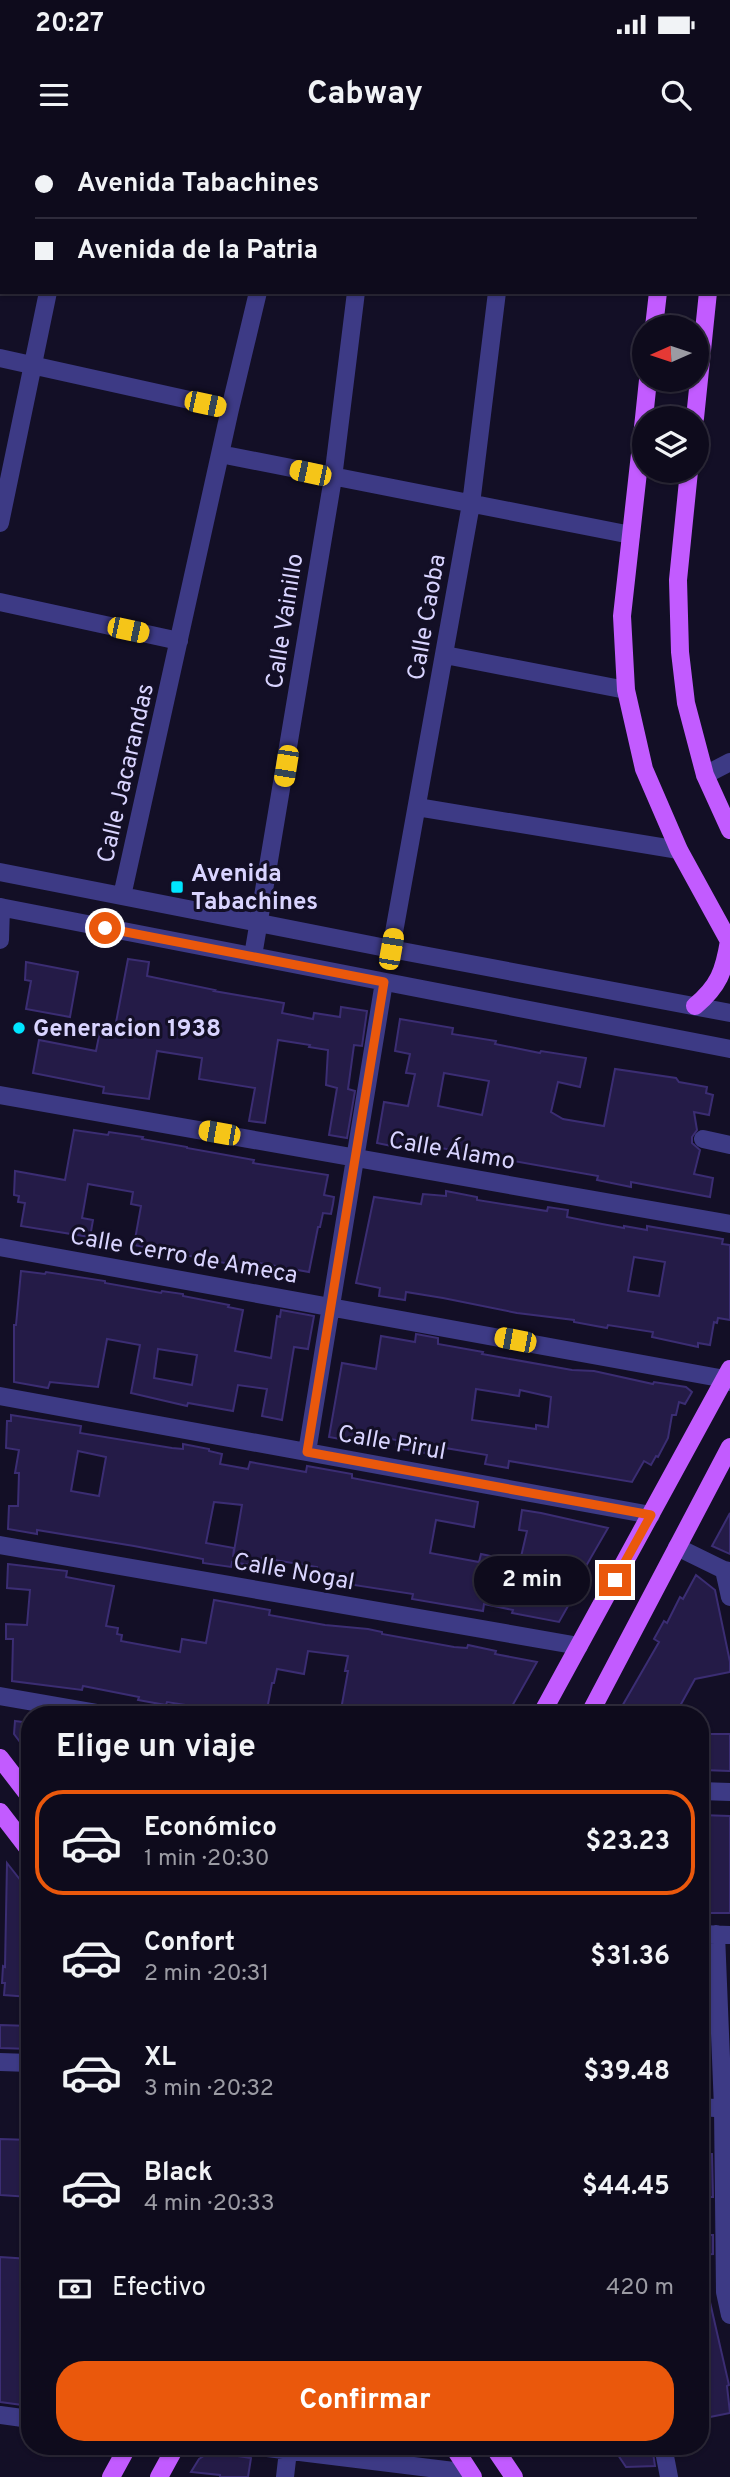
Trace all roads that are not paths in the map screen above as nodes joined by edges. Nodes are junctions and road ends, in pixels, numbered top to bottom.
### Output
1 (48, 294) edge
2 (258, 294) edge
3 (356, 294) edge
4 (497, 294) edge
5 (658, 294) edge
6 (708, 294) edge
7 (655, 315) edge
8 (0, 358) edge
9 (31, 366) junction
10 (696, 406) edge
11 (230, 410) junction
12 (220, 454) junction
13 (332, 478) junction
14 (637, 483) edge
15 (688, 483) edge
16 (471, 504) junction
17 (0, 523) edge
18 (631, 535) junction
19 (0, 602) edge
20 (179, 641) junction
21 (445, 655) junction
22 (626, 690) junction
23 (730, 762) edge
24 (705, 775) junction
25 (723, 798) edge
26 (417, 807) junction
27 (730, 830) edge
28 (678, 850) junction
29 (0, 872) edge
30 (122, 896) junction
31 (0, 907) edge
32 (260, 924) junction
33 (0, 940) edge
34 (729, 942) edge
35 (391, 949) junction
36 (253, 956) junction
37 (384, 982) junction
38 (695, 1006) junction
39 (730, 1013) edge
40 (730, 1049) edge
41 (0, 1095) edge
42 (703, 1139) dead end
43 (730, 1145) edge
44 (356, 1158) junction
45 (730, 1224) edge
46 (0, 1247) edge
47 (331, 1306) junction
48 (728, 1377) edge
49 (0, 1396) edge
50 (730, 1447) edge
51 (307, 1452) junction
52 (651, 1515) junction
53 (0, 1545) edge
54 (677, 1547) junction
55 (727, 1571) edge
56 (730, 1597) edge
57 (579, 1646) junction
58 (0, 1696) edge
59 (57, 1706) edge
60 (546, 1706) edge
61 (594, 1706) edge
62 (0, 1758) edge
63 (21, 1785) edge
64 (709, 1791) edge
65 (730, 1792) edge
66 (0, 1812) edge
67 (6, 1832) edge
68 (21, 1844) edge
69 (715, 1934) edge
70 (0, 2062) edge
71 (21, 2063) edge
72 (709, 2107) edge
73 (727, 2108) edge
74 (730, 2315) edge
75 (0, 2415) edge
76 (21, 2418) edge
77 (123, 2455) edge
78 (171, 2455) edge
79 (288, 2455) edge
80 (316, 2455) edge
81 (459, 2455) edge
82 (499, 2455) edge
83 (665, 2455) edge
84 (442, 2473) edge
85 (472, 2475) edge
86 (111, 2477) edge
87 (159, 2477) edge
88 (285, 2477) edge
89 (514, 2477) edge
90 (669, 2477) edge

1 - 9 street
2 - 11 street, Calle Jacarandas
3 - 13 street, Calle Vainillo
4 - 16 street, Calle Caoba
5 - 7 main road
6 - 10 main road
8 - 9 street
9 - 11 street
9 - 17 street
11 - 12 street, Calle Jacarandas
12 - 13 street
12 - 20 street, Calle Jacarandas
13 - 16 street
13 - 32 street, Calle Vainillo
14 - 18 main road
15 - 24 main road
16 - 18 street
16 - 21 street, Calle Caoba
18 - 22 main road
19 - 20 street
20 - 30 street, Calle Jacarandas
21 - 22 street
21 - 26 street, Calle Caoba
22 - 28 main road
23 - 24 street
24 - 25 main road
25 - 27 main road
26 - 28 street
26 - 35 street, Calle Caoba
28 - 34 main road
29 - 30 street
30 - 32 street
31 - 33 street
31 - 36 street
32 - 35 street
32 - 36 street, Calle Vainillo
34 - 38 main road
35 - 38 street
36 - 37 street
37 - 40 street
37 - 44 street
38 - 39 street
41 - 44 street, Calle Álamo
42 - 43 street
44 - 45 street, Calle Álamo
44 - 47 street
46 - 47 street, Calle Cerro de Ameca
47 - 48 street, Calle Cerro de Ameca
47 - 51 street
48 - 52 main road
49 - 51 street, Calle Pirul
50 - 54 main road
51 - 52 street, Calle Pirul
52 - 57 main road
53 - 57 street, Calle Nogal
54 - 55 street
54 - 61 main road
55 - 56 street
57 - 60 main road
58 - 59 street
62 - 63 main road
64 - 65 street
66 - 67 main road
67 - 68 main road
69 - 73 street
70 - 71 street
72 - 73 street
73 - 74 street
75 - 76 street
77 - 86 main road
78 - 87 main road
79 - 88 street
80 - 84 street
81 - 85 main road
82 - 89 main road
83 - 90 street
84 - 85 street

